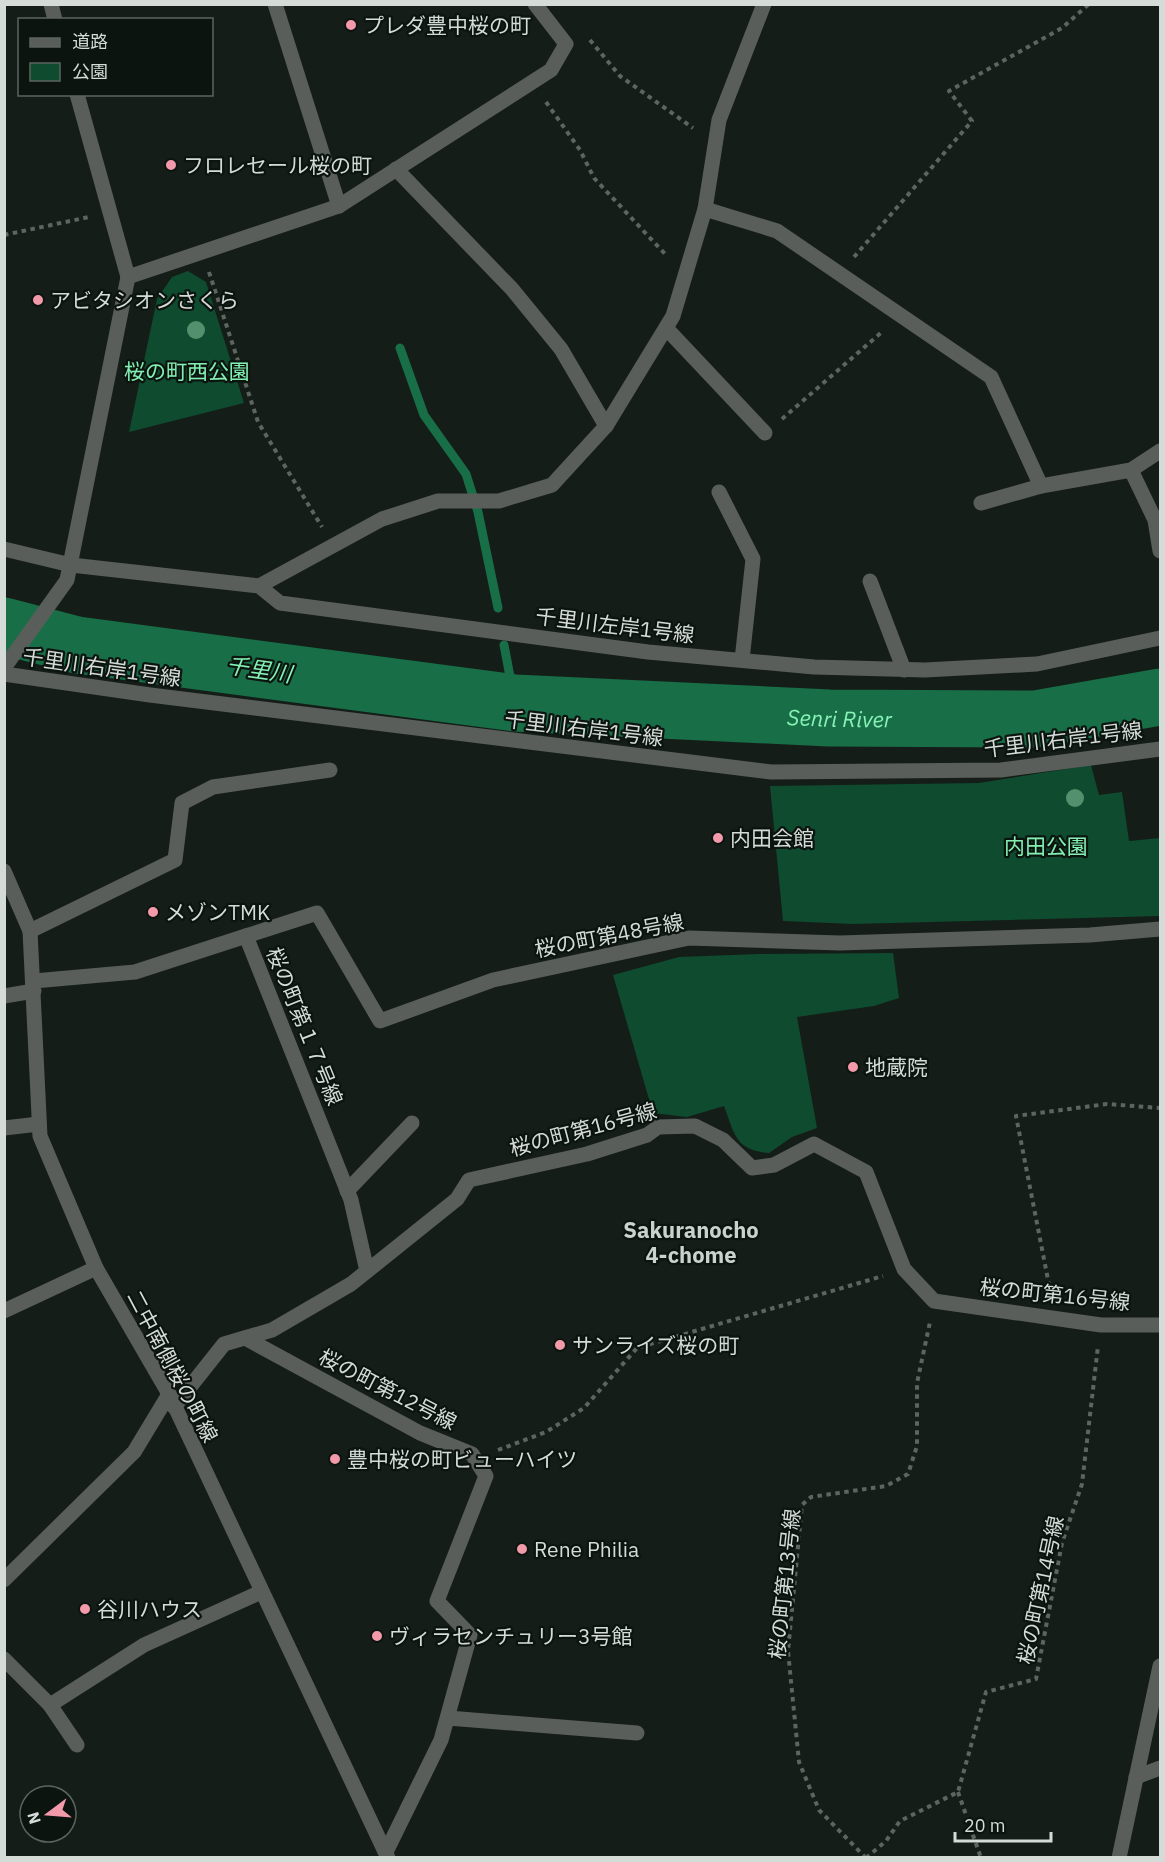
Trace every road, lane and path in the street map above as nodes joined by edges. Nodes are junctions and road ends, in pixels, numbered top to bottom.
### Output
1 (275, 4) edge
2 (535, 4) edge
3 (764, 4) edge
4 (1089, 4) edge
5 (566, 44) junction
6 (531, 83) junction
7 (78, 96) edge
8 (715, 144) junction
9 (396, 170) junction
10 (339, 206) junction
11 (705, 209) junction
12 (94, 216) dead end
13 (4, 235) edge
14 (202, 252) junction
15 (841, 273) junction
16 (685, 276) junction
17 (128, 277) junction
18 (902, 315) junction
19 (666, 328) junction
20 (606, 426) junction
21 (765, 434) joint
22 (1161, 451) edge
23 (1131, 470) junction
24 (1041, 486) junction
25 (719, 492) dead end
26 (981, 502) dead end
27 (333, 546) junction
28 (4, 549) edge
29 (1161, 551) edge
30 (69, 573) junction
31 (870, 581) dead end
32 (259, 586) junction
33 (1161, 639) edge
34 (742, 660) junction
35 (5, 667) edge
36 (904, 669) junction
37 (4, 674) edge
38 (1161, 749) edge
39 (330, 770) dead end
40 (4, 871) edge
41 (1161, 929) edge
42 (30, 931) junction
43 (246, 936) junction
44 (34, 986) junction
45 (4, 996) edge
46 (1161, 1108) edge
47 (412, 1123) dead end
48 (39, 1124) junction
49 (4, 1128) edge
50 (347, 1191) junction
51 (96, 1268) junction
52 (904, 1269) junction
53 (368, 1271) junction
54 (934, 1301) junction
55 (4, 1311) edge
56 (1055, 1317) junction
57 (1101, 1325) junction
58 (1161, 1325) edge
59 (245, 1338) junction
60 (172, 1401) junction
61 (472, 1454) junction
62 (4, 1580) edge
63 (261, 1592) junction
64 (4, 1659) edge
65 (1161, 1666) edge
66 (50, 1705) junction
67 (448, 1718) junction
68 (637, 1733) dead end
69 (78, 1745) dead end
70 (1161, 1768) edge
71 (1136, 1777) junction
72 (958, 1792) junction
73 (387, 1855) edge
74 (866, 1857) edge
75 (981, 1857) edge
76 (1119, 1857) edge

1 - 10 street
2 - 5 street
3 - 8 street
4 - 15 path
5 - 6 street
5 - 8 path
6 - 9 street
6 - 16 path
7 - 17 street
8 - 11 street
9 - 10 street
9 - 20 street
10 - 14 street
11 - 15 street
11 - 16 street
12 - 13 path
14 - 17 street
14 - 27 path
15 - 18 street
16 - 19 street
17 - 30 street
18 - 21 path
18 - 24 street
19 - 20 street
19 - 21 street
20 - 27 street
22 - 23 street
23 - 24 street
23 - 29 street
24 - 26 street
25 - 34 street
27 - 32 street
28 - 30 street
30 - 32 street, 千里川左岸1号線
30 - 35 street
31 - 36 street
32 - 34 street, 千里川左岸1号線
33 - 36 street, 千里川左岸1号線
34 - 36 street, 千里川左岸1号線
37 - 38 street, 千里川右岸1号線
39 - 42 street
40 - 42 street, 二中南側桜の町線
41 - 43 street, 桜の町第48号線
42 - 44 street, 二中南側桜の町線
43 - 44 street, 桜の町第１７号線
43 - 50 street, 桜の町第１７号線
44 - 45 street, 桜の町第１７号線
44 - 48 street, 二中南側桜の町線
46 - 56 path
47 - 50 street
48 - 49 street
48 - 51 street, 二中南側桜の町線
50 - 53 street, 桜の町第１７号線
51 - 55 street
51 - 60 street, 二中南側桜の町線
52 - 53 street, 桜の町第16号線
52 - 54 street, 桜の町第16号線
52 - 61 path
53 - 59 street, 桜の町第16号線
54 - 56 street, 桜の町第16号線
54 - 74 path, 桜の町第13号線
56 - 57 street, 桜の町第16号線
57 - 58 street, 桜の町第16号線
57 - 72 path, 桜の町第14号線
59 - 60 street, 桜の町第16号線
59 - 61 street, 桜の町第12号線
60 - 62 street, 桜の町第16号線
60 - 63 street, 二中南側桜の町線
61 - 67 street, 桜の町第12号線
63 - 66 street
63 - 73 street, 二中南側桜の町線
64 - 66 street
65 - 71 street
66 - 69 street
67 - 68 street
67 - 73 street, 桜の町第12号線
70 - 71 street
71 - 76 street
72 - 74 path
72 - 75 path

